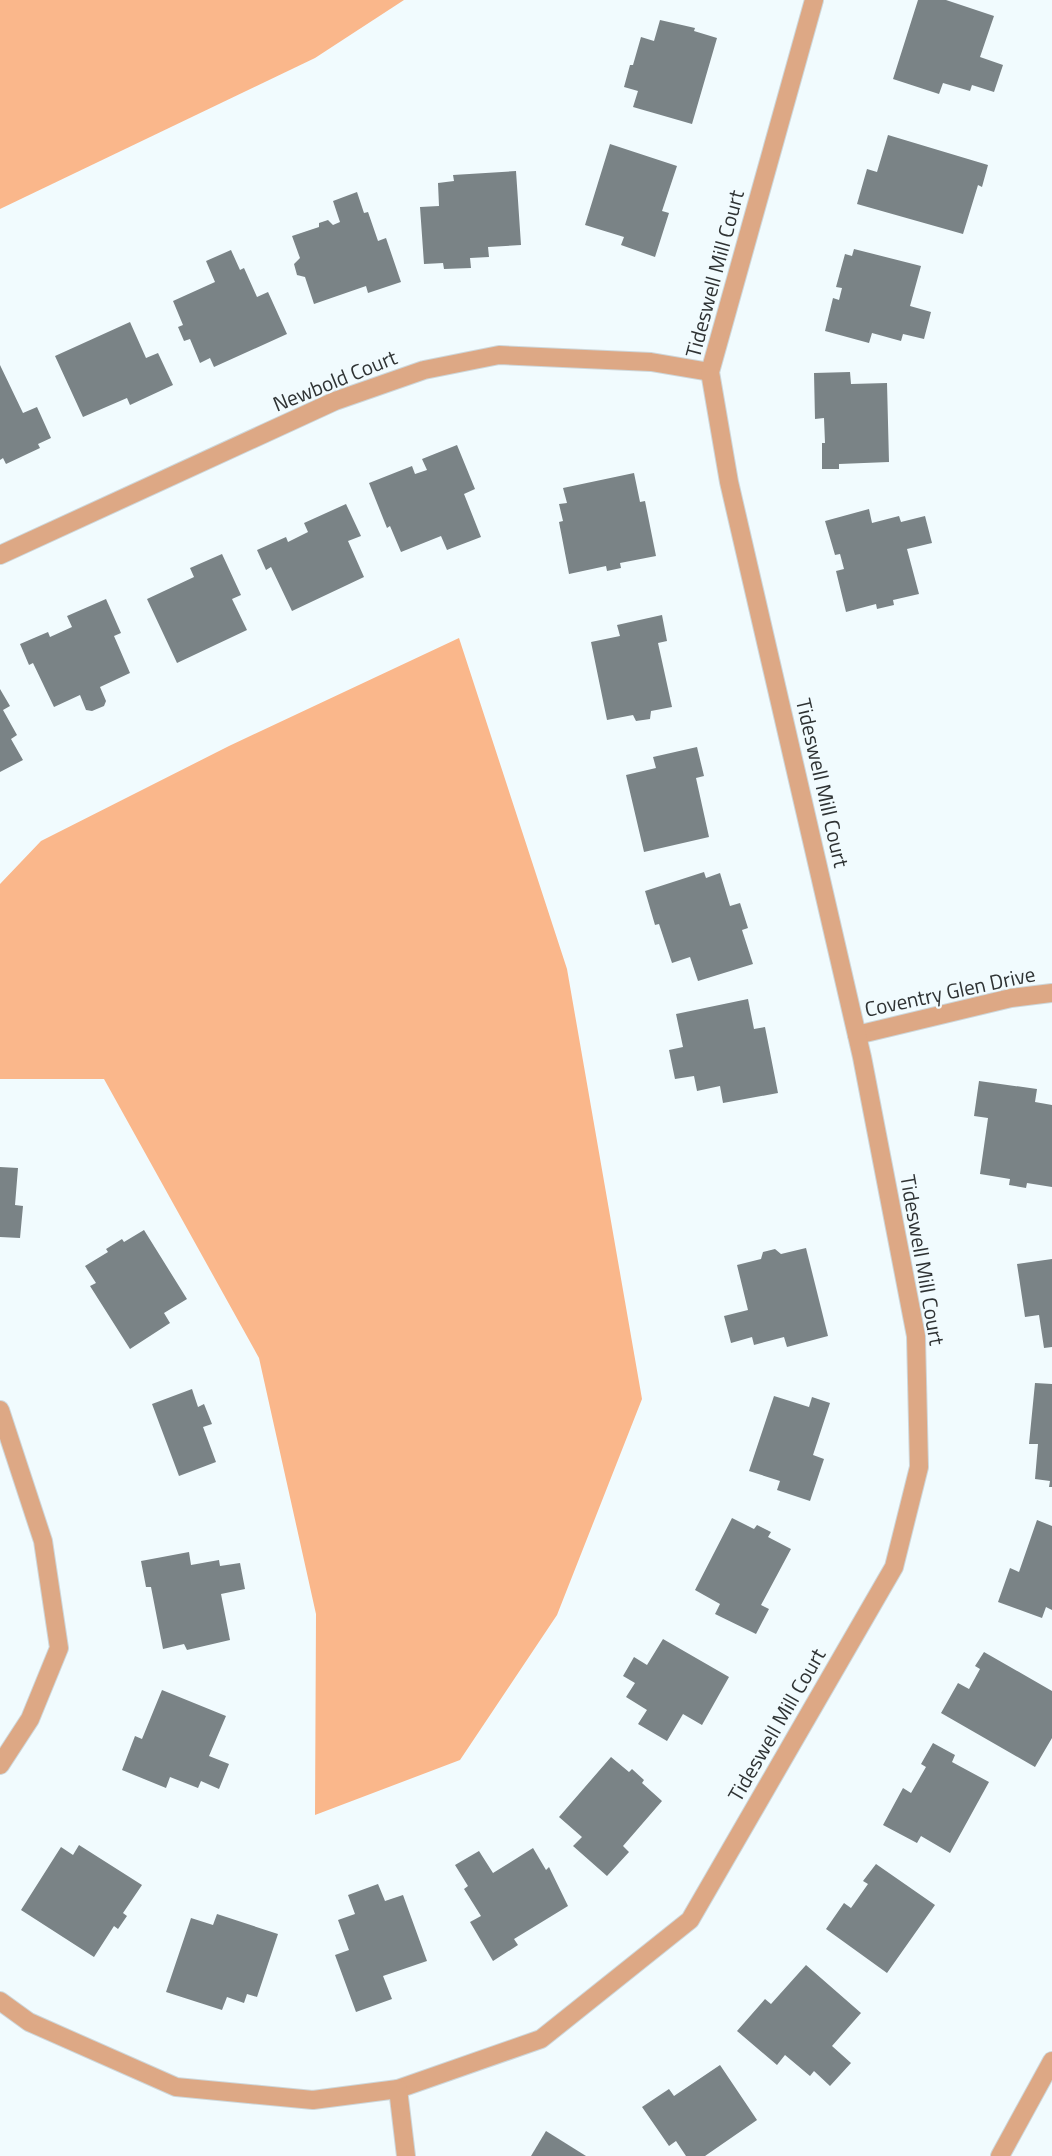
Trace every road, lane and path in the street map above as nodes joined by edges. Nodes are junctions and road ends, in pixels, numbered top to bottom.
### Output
1 (814, 0) edge
2 (710, 372) junction
3 (0, 555) edge
4 (1052, 993) edge
5 (857, 1035) junction
6 (0, 1410) edge
7 (0, 1765) edge
8 (0, 2001) edge
9 (1052, 2061) edge
10 (398, 2090) junction
11 (406, 2156) edge
12 (1000, 2156) edge

1 - 2 street, Tideswell Mill Court
2 - 3 street, Newbold Court
2 - 5 street, Tideswell Mill Court
4 - 5 street, Coventry Glen Drive
5 - 10 street, Tideswell Mill Court
6 - 7 street
8 - 10 street, Tideswell Mill Court
9 - 12 street
10 - 11 street

